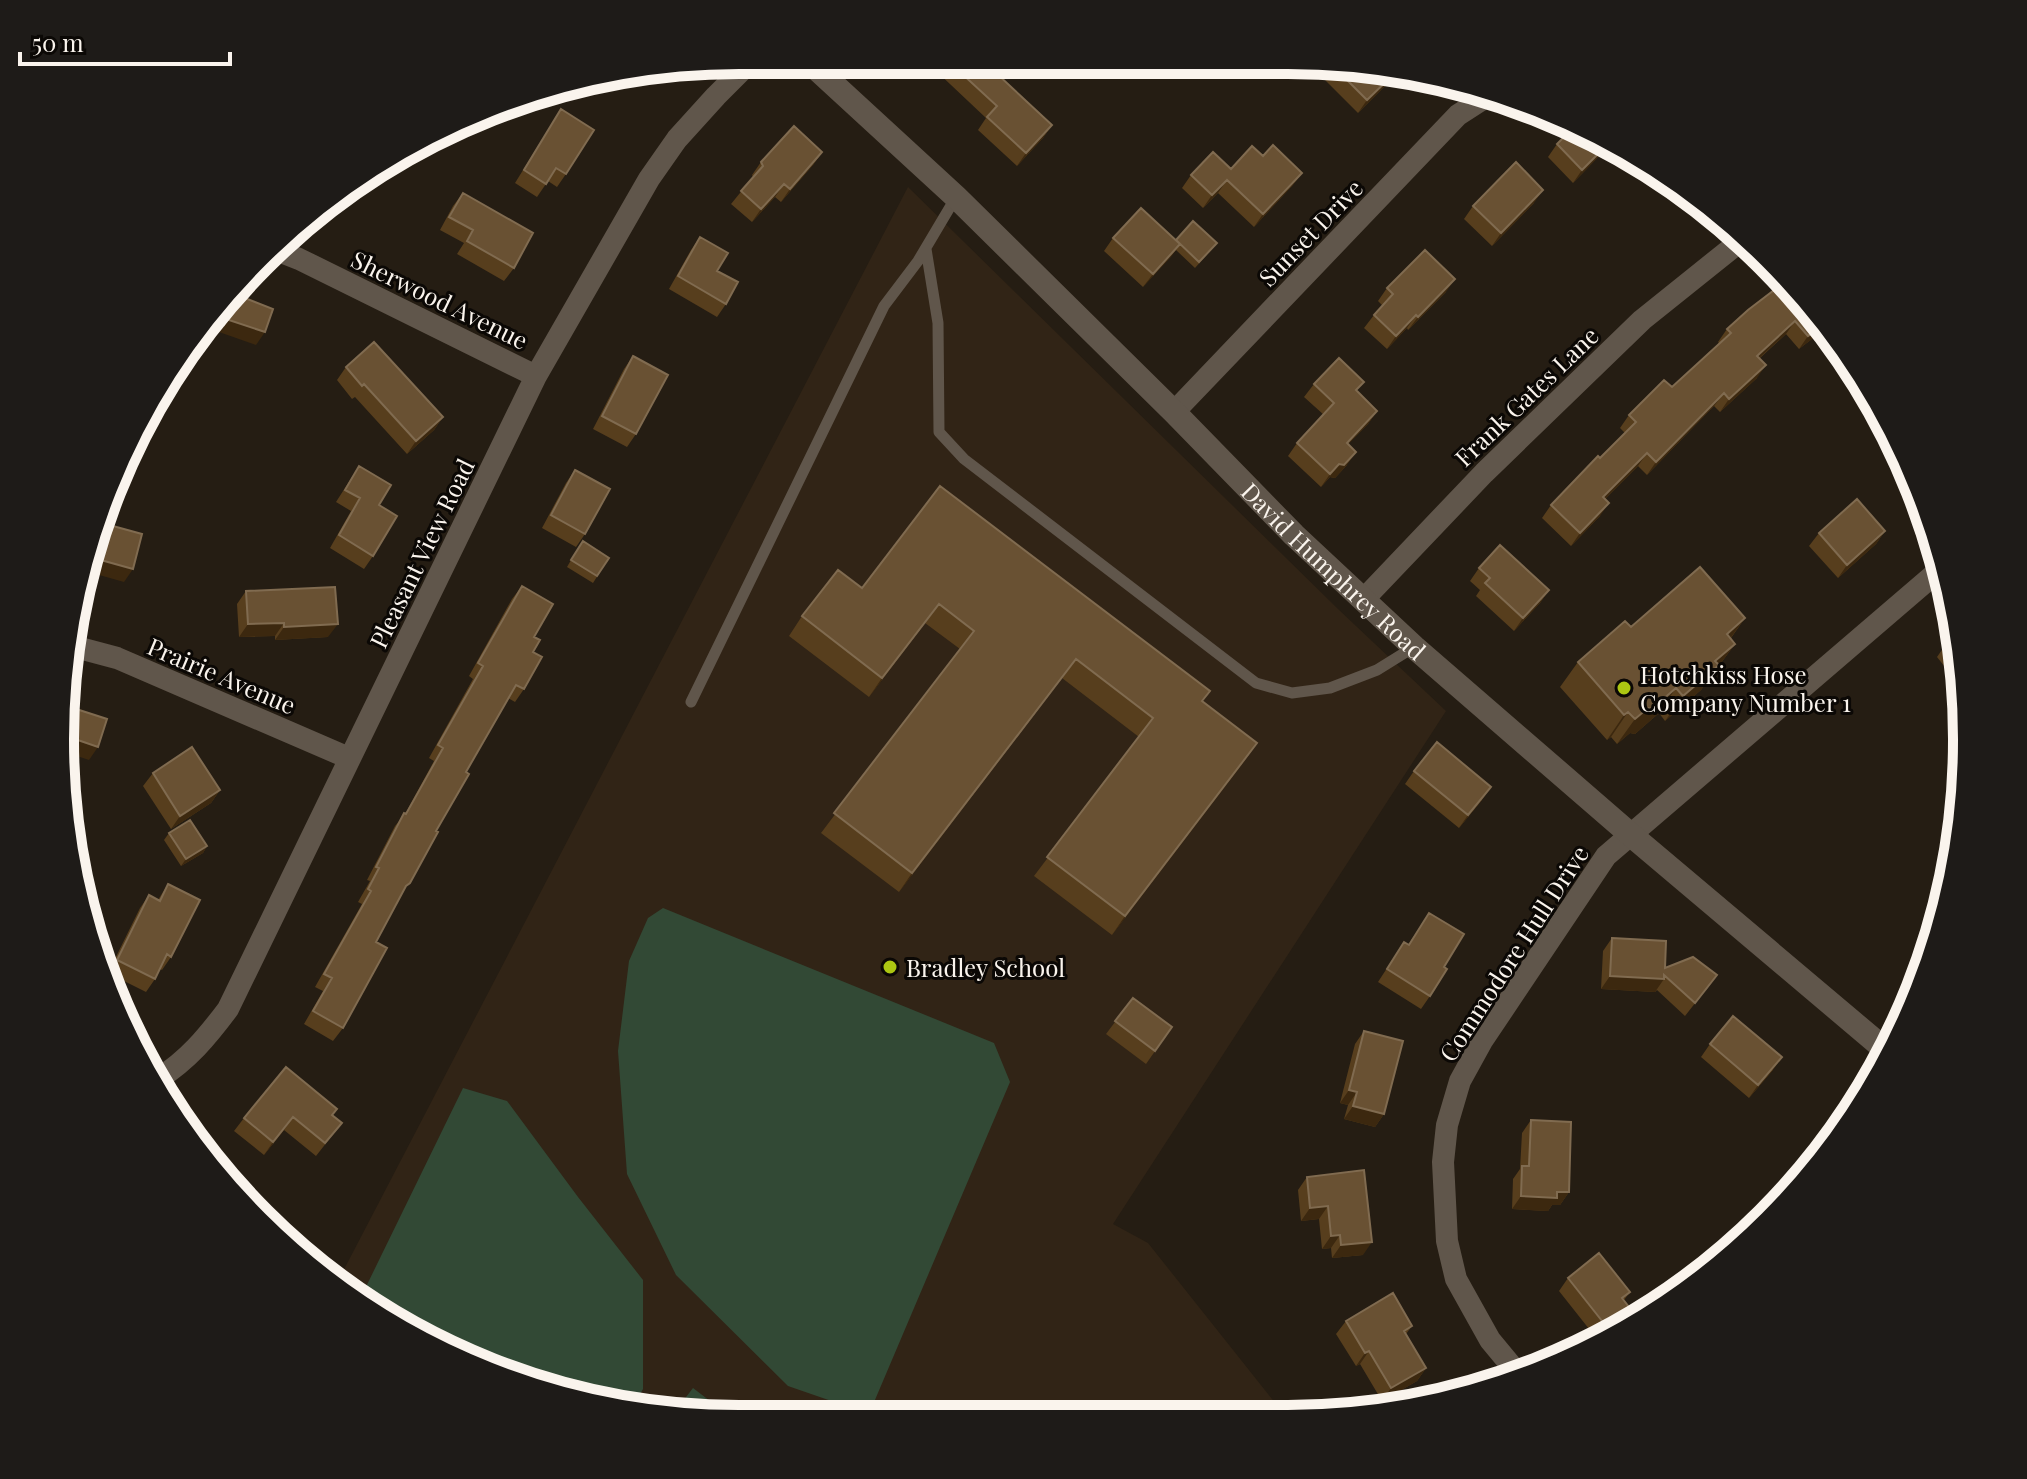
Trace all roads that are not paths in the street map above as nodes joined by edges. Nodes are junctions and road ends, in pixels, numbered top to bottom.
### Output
1 (739, 74) edge
2 (822, 74) edge
3 (1478, 102) edge
4 (956, 197) junction
5 (1734, 246) edge
6 (926, 249) junction
7 (285, 254) edge
8 (536, 376) junction
9 (1174, 412) junction
10 (1932, 576) edge
11 (1363, 600) junction
12 (1414, 647) junction
13 (81, 648) edge
14 (691, 702) dead end
15 (349, 758) junction
16 (1631, 835) junction
17 (1879, 1044) edge
18 (165, 1075) edge
19 (1511, 1366) edge

1 - 8 street, Pleasant View Road
2 - 4 street, David Humphrey Road
3 - 9 street, Sunset Drive
4 - 6 lane
4 - 9 street, David Humphrey Road
5 - 11 street, Frank Gates Lane
6 - 12 lane
6 - 14 lane
7 - 8 street, Sherwood Avenue
8 - 15 street, Pleasant View Road
9 - 11 street, David Humphrey Road
10 - 16 street, Commodore Hull Drive
11 - 12 street, David Humphrey Road
12 - 16 street, David Humphrey Road
13 - 15 street, Prairie Avenue
15 - 18 street, Pleasant View Road
16 - 17 street, David Humphrey Road
16 - 19 street, Commodore Hull Drive

